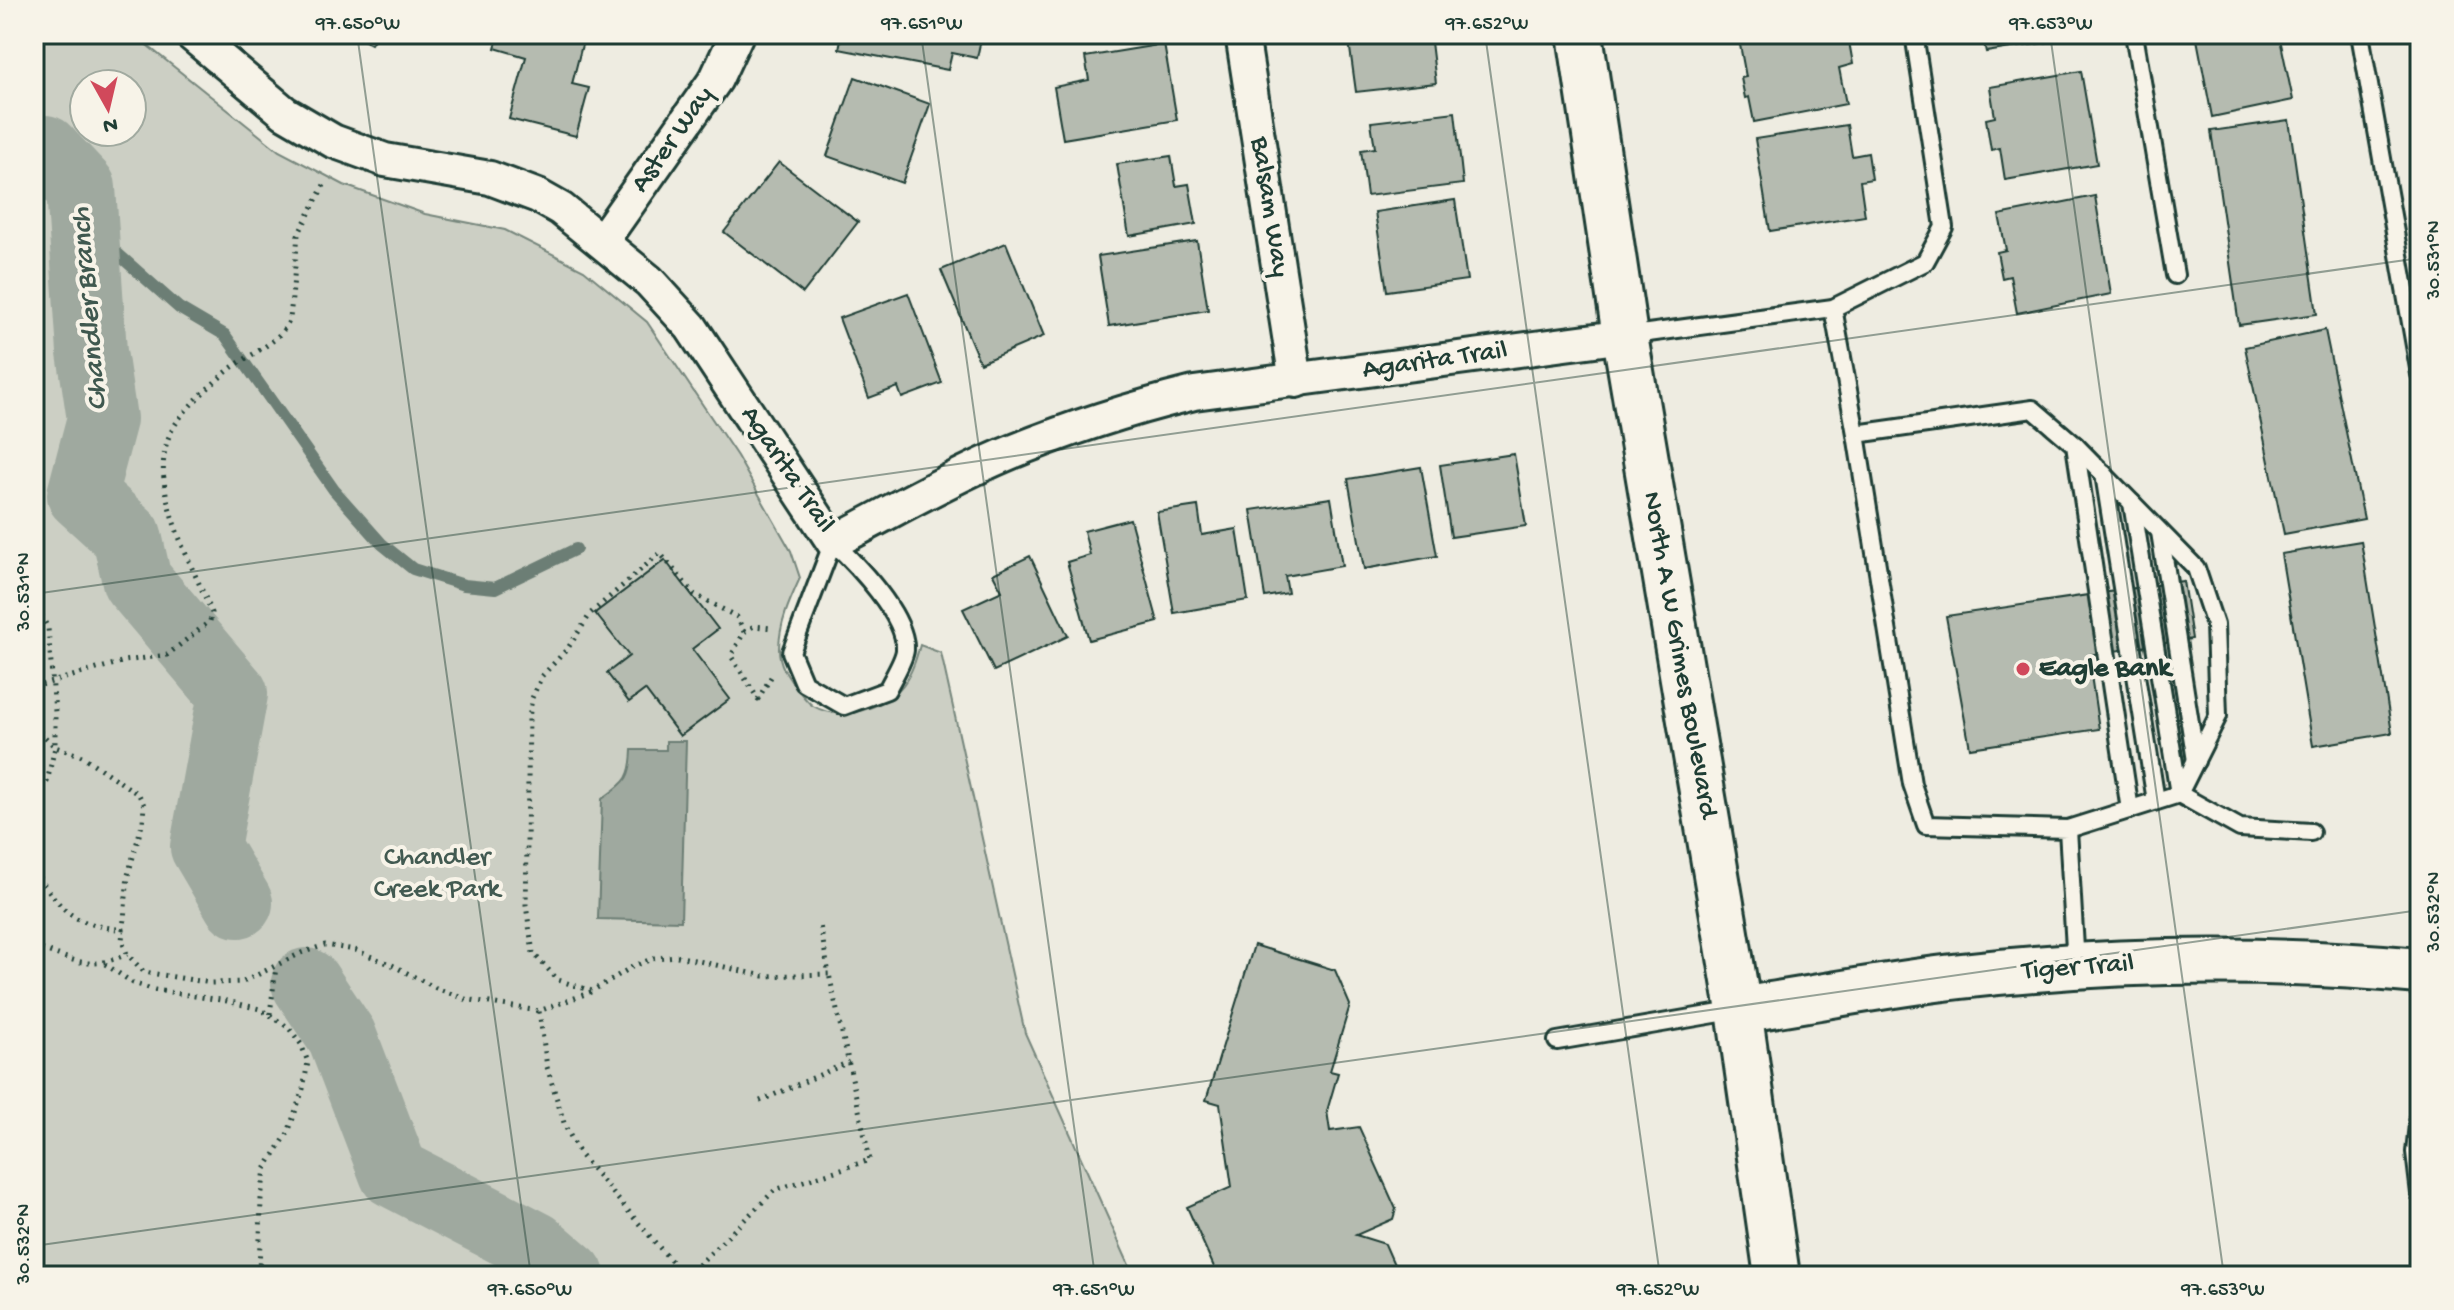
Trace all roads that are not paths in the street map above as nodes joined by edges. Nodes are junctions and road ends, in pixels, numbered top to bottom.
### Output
1 (191, 34) edge
2 (737, 34) edge
3 (1242, 34) edge
4 (1580, 34) edge
5 (1914, 34) edge
6 (2134, 34) edge
7 (2360, 34) edge
8 (602, 241) junction
9 (2175, 275) dead end
10 (1833, 308) junction
11 (1625, 336) junction
12 (2420, 374) edge
13 (1296, 381) junction
14 (1856, 434) junction
15 (2075, 445) junction
16 (2104, 474) junction
17 (2132, 503) junction
18 (2160, 532) junction
19 (833, 542) junction
20 (2196, 761) junction
21 (2179, 794) junction
22 (2156, 801) junction
23 (2130, 810) junction
24 (2068, 829) junction
25 (2311, 832) dead end
26 (2076, 968) junction
27 (2420, 971) edge
28 (1739, 1010) junction
29 (1557, 1041) dead end
30 (2420, 1106) edge
31 (2420, 1194) edge
32 (1777, 1276) edge

1 - 8 street, Agarita Trail
2 - 8 street, Aster Way
3 - 13 street, Balsam Way
4 - 11 main road, North A W Grimes Boulevard
5 - 10 lane
6 - 9 lane
7 - 12 lane
8 - 19 street, Agarita Trail
10 - 11 lane
10 - 14 lane
11 - 13 street, Agarita Trail
11 - 28 main road, North A W Grimes Boulevard
13 - 19 street, Agarita Trail
14 - 15 lane
14 - 24 lane
15 - 16 lane
15 - 23 lane
16 - 17 lane
16 - 22 lane
17 - 18 lane
17 - 21 lane
18 - 20 lane
18 - 20 lane
19 - 19 lane
20 - 21 lane
21 - 22 lane
21 - 25 lane
22 - 23 lane
23 - 24 lane
24 - 26 lane
26 - 27 main road, Tiger Trail
26 - 28 main road, Tiger Trail
28 - 29 lane
28 - 32 main road, North A W Grimes Boulevard
30 - 31 lane

